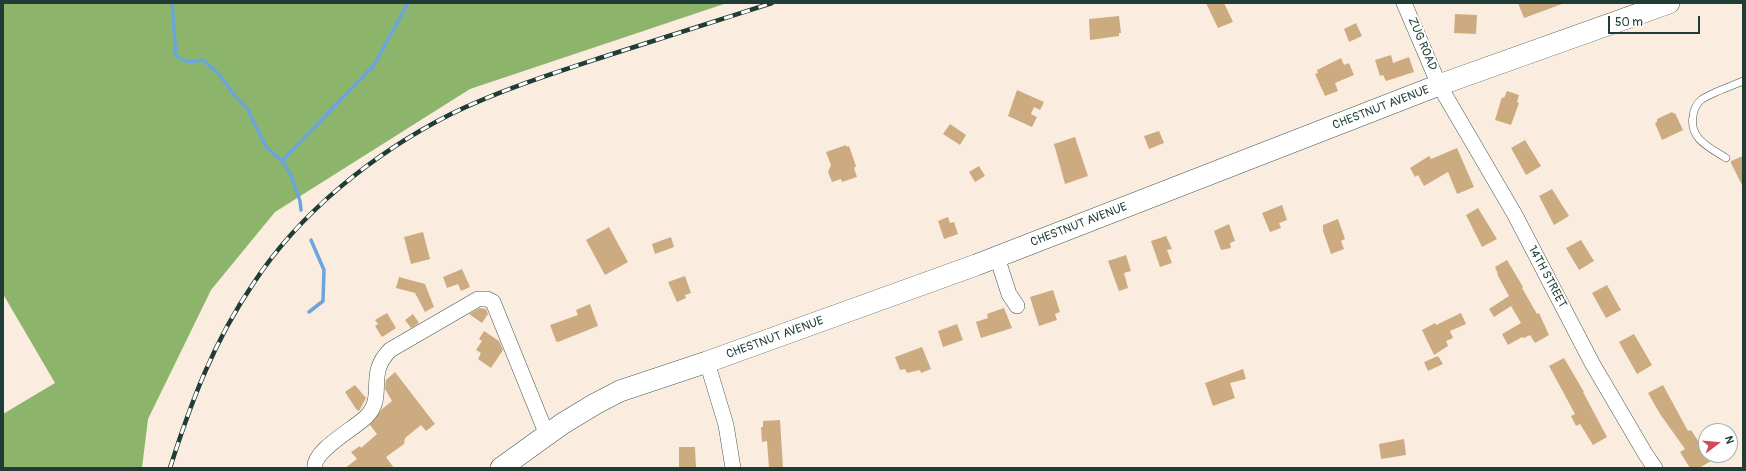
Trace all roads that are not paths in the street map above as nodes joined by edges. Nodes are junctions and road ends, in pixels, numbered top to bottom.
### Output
1 (1404, 3) edge
2 (1669, 3) edge
3 (1743, 81) edge
4 (1439, 85) junction
5 (1726, 158) dead end
6 (997, 257) junction
7 (1017, 306) dead end
8 (707, 362) junction
9 (547, 435) junction
10 (315, 468) edge
11 (501, 468) edge
12 (733, 468) edge
13 (1655, 468) edge

1 - 4 street, ZUG ROAD
2 - 4 street, CHESTNUT AVENUE
3 - 5 lane
4 - 6 street, CHESTNUT AVENUE
4 - 13 street, 14TH STREET
6 - 7 street
6 - 8 street, CHESTNUT AVENUE
8 - 9 street, CHESTNUT AVENUE
8 - 12 street
9 - 10 street
9 - 11 street, CHESTNUT AVENUE

